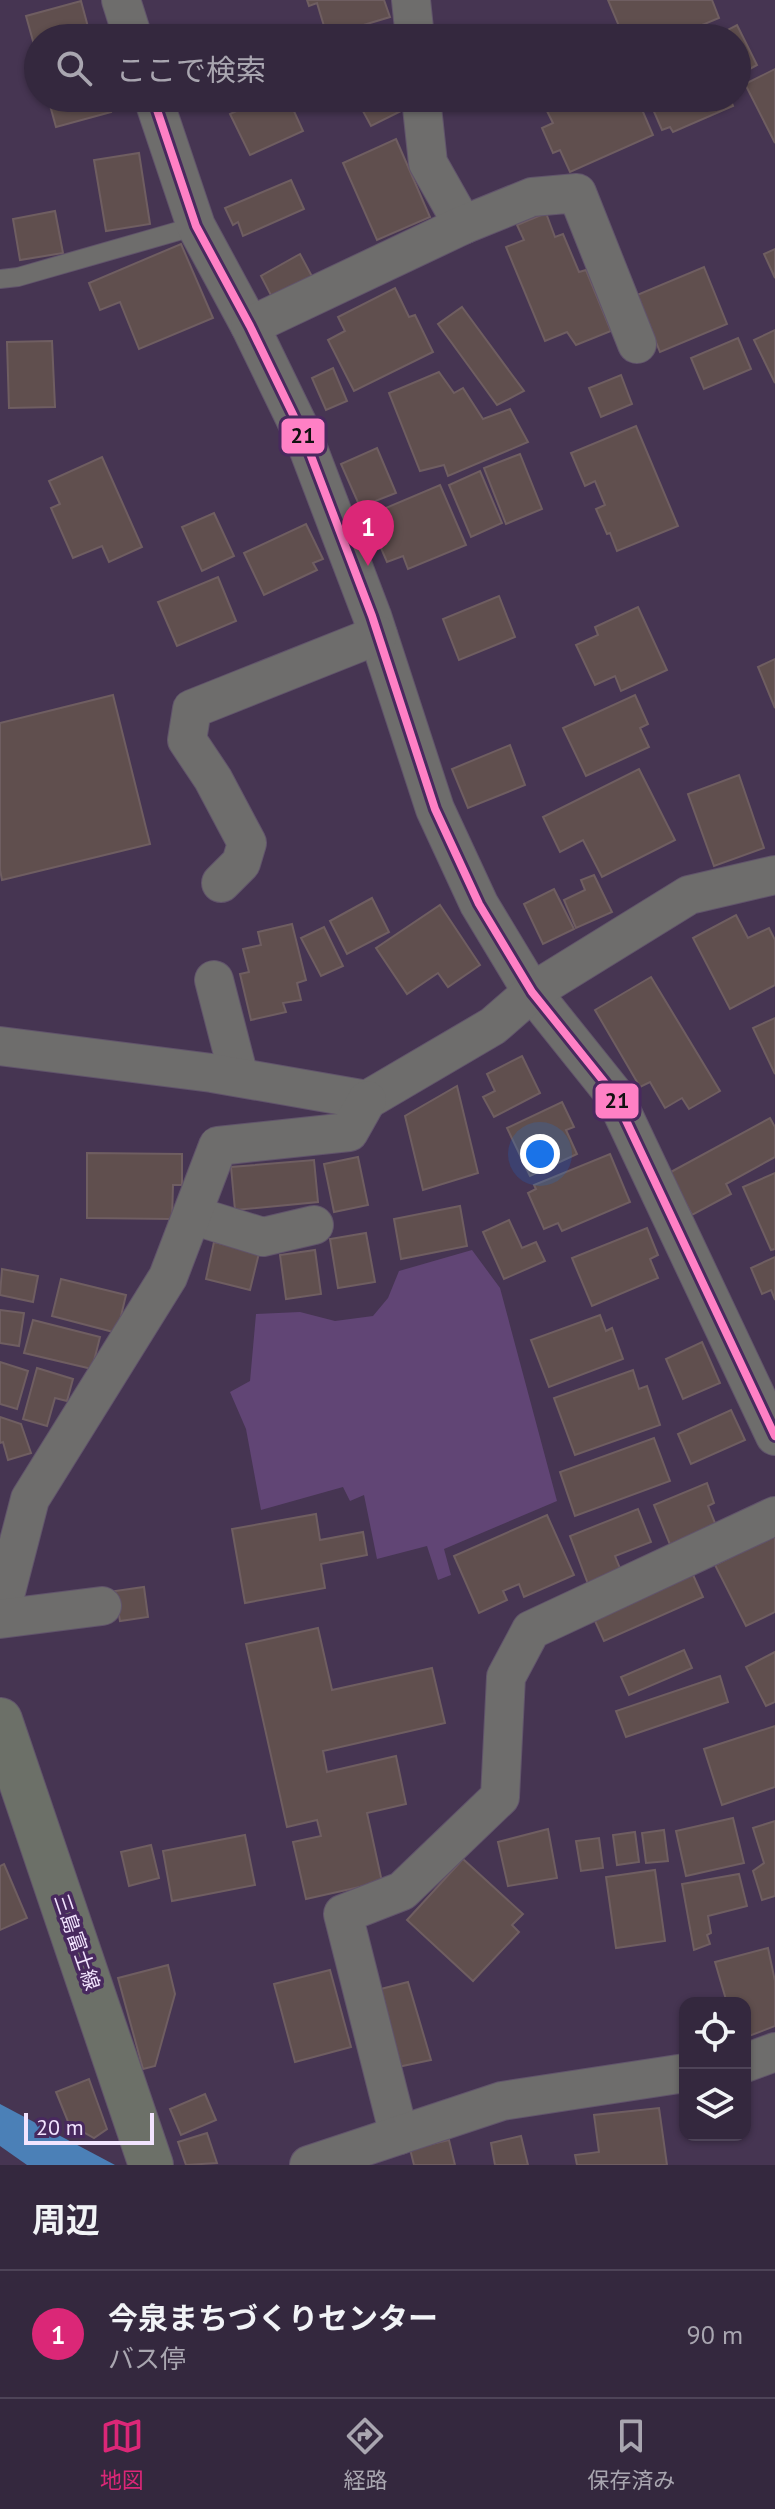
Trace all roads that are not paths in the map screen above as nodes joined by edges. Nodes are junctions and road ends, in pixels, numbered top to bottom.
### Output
1 (121, 0) edge
2 (411, 0) edge
3 (129, 24) edge
4 (414, 24) edge
5 (158, 112) edge
6 (423, 112) edge
7 (463, 225) junction
8 (196, 226) junction
9 (0, 279) edge
10 (250, 326) junction
11 (637, 344) dead end
12 (378, 635) junction
13 (775, 875) edge
14 (221, 883) dead end
15 (214, 980) dead end
16 (532, 992) junction
17 (0, 1046) edge
18 (239, 1077) junction
19 (367, 1100) junction
20 (192, 1215) junction
21 (314, 1225) dead end
22 (775, 1436) edge
23 (775, 1516) edge
24 (102, 1606) dead end
25 (0, 1617) edge
26 (2, 1733) edge
27 (775, 2052) edge
28 (751, 2061) edge
29 (679, 2074) edge
30 (399, 2135) junction
31 (151, 2165) edge
32 (309, 2165) edge

1 - 3 street
2 - 4 street
5 - 8 street
6 - 7 street
7 - 10 street
7 - 11 street
8 - 9 lane
8 - 10 street
10 - 12 street
12 - 14 street
12 - 16 street
13 - 16 street
15 - 18 street
16 - 19 street
16 - 22 street
17 - 18 street
18 - 19 street
19 - 20 street
20 - 21 street
20 - 25 street
23 - 30 street
24 - 25 street
26 - 31 main road, 三島富士線
27 - 28 street
29 - 30 street
30 - 32 street

